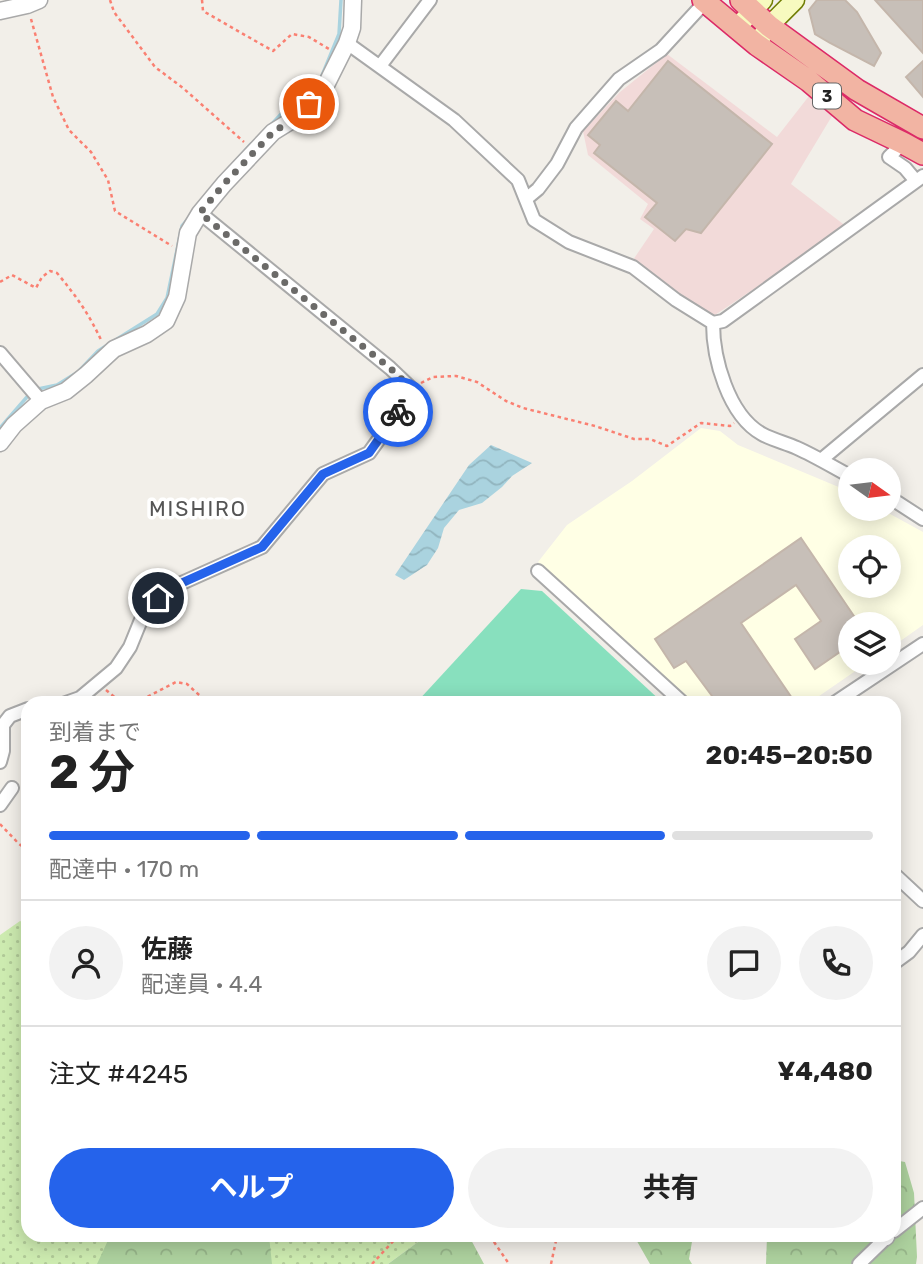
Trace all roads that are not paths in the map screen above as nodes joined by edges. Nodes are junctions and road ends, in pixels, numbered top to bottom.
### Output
1 (353, 0) edge
2 (430, 0) edge
3 (795, 0) edge
4 (704, 1) edge
5 (33, 3) edge
6 (752, 3) edge
7 (0, 10) edge
8 (769, 26) junction
9 (737, 27) junction
10 (757, 45) junction
11 (344, 50) junction
12 (380, 66) junction
13 (923, 128) edge
14 (903, 143) junction
15 (923, 154) edge
16 (919, 178) edge
17 (526, 199) junction
18 (200, 213) junction
19 (713, 323) junction
20 (0, 353) edge
21 (923, 374) edge
22 (41, 401) junction
23 (0, 443) edge
24 (821, 460) junction
25 (838, 469) edge
26 (901, 505) edge
27 (923, 519) edge
28 (538, 571) dead end
29 (923, 643) edge
30 (82, 696) edge
31 (675, 696) edge
32 (845, 696) edge
33 (21, 712) edge
34 (3, 720) edge
35 (0, 762) edge
36 (12, 788) dead end
37 (0, 805) edge
38 (901, 881) edge
39 (923, 901) edge
40 (923, 935) edge
41 (901, 958) edge
42 (923, 1208) edge
43 (901, 1225) edge
44 (881, 1242) edge
45 (859, 1264) edge

1 - 11 street
2 - 12 street
3 - 8 main road
4 - 9 highway, 3
4 - 17 street
5 - 7 street
6 - 8 highway, 3
6 - 9 main road
8 - 10 main road
8 - 13 highway, 3
9 - 10 highway, 3
10 - 14 highway, 3
11 - 12 street
11 - 18 street
12 - 17 street
14 - 15 highway, 3
14 - 16 street
16 - 19 street
17 - 19 street
18 - 22 street
18 - 30 street
19 - 24 street
20 - 22 street
21 - 24 street
22 - 23 street
24 - 25 street
26 - 27 street
28 - 31 street
29 - 32 street
33 - 34 street
34 - 35 street
36 - 37 street
38 - 39 street
40 - 41 street
42 - 43 street
44 - 45 street

